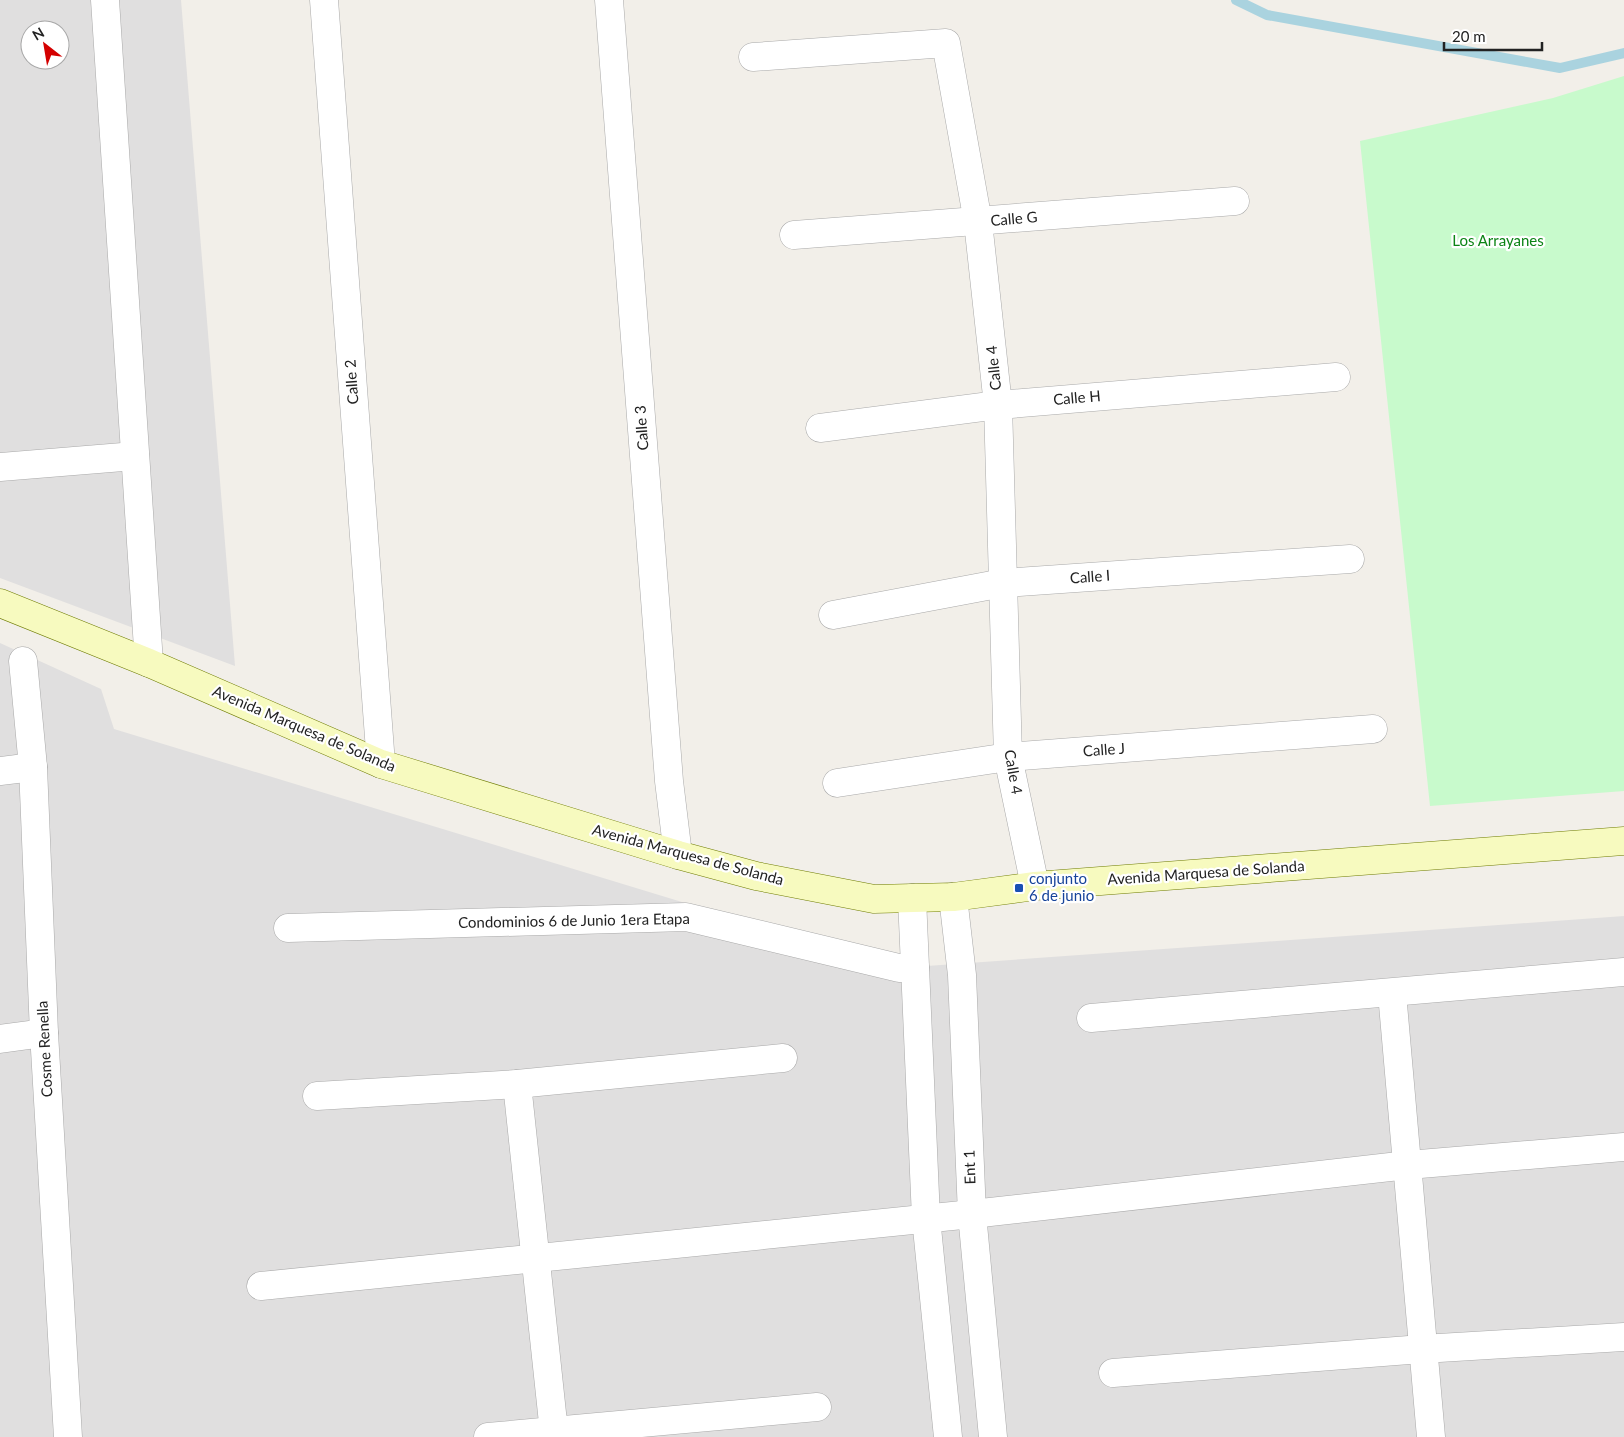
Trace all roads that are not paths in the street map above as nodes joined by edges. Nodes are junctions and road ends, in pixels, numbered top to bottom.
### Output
1 (105, 0) edge
2 (324, 0) edge
3 (610, 0) edge
4 (752, 57) dead end
5 (1235, 201) dead end
6 (978, 222) junction
7 (794, 235) dead end
8 (1336, 377) dead end
9 (998, 405) junction
10 (820, 428) dead end
11 (135, 456) junction
12 (0, 467) edge
13 (1350, 559) dead end
14 (1003, 583) junction
15 (0, 603) edge
16 (833, 615) dead end
17 (24, 660) dead end
18 (149, 663) junction
19 (1373, 729) dead end
20 (1008, 757) junction
21 (381, 764) junction
22 (33, 767) junction
23 (0, 771) edge
24 (837, 783) dead end
25 (1624, 841) edge
26 (678, 855) junction
27 (1035, 886) junction
28 (953, 896) junction
29 (912, 898) junction
30 (288, 928) dead end
31 (915, 968) junction
32 (1624, 972) edge
33 (1392, 993) junction
34 (1091, 1018) dead end
35 (44, 1033) junction
36 (0, 1039) edge
37 (784, 1058) dead end
38 (517, 1084) junction
39 (318, 1096) dead end
40 (1624, 1147) edge
41 (1408, 1166) junction
42 (972, 1214) junction
43 (926, 1218) junction
44 (536, 1258) junction
45 (261, 1286) dead end
46 (1624, 1337) edge
47 (1422, 1349) junction
48 (1113, 1373) dead end
49 (817, 1407) dead end
50 (554, 1432) junction
51 (68, 1437) edge
52 (488, 1437) edge
53 (948, 1437) edge
54 (993, 1437) edge
55 (1431, 1437) edge

1 - 11 street
2 - 21 street, Calle 2
3 - 26 street, Calle 3
4 - 6 street, Calle 4
5 - 6 street, Calle G
6 - 7 street, Calle G
6 - 9 street, Calle 4
8 - 9 street, Calle H
9 - 10 street, Calle H
9 - 14 street, Calle 4
11 - 12 street
11 - 18 street
13 - 14 street, Calle I
14 - 16 street, Calle I
14 - 20 street, Calle 4
15 - 18 street, Avenida Marquesa de Solanda
17 - 22 street, Cosme Renella
18 - 21 street, Avenida Marquesa de Solanda
19 - 20 street, Calle J
20 - 24 street, Calle J
20 - 27 street, Calle 4
21 - 26 street, Avenida Marquesa de Solanda
22 - 23 street
22 - 35 street, Cosme Renella
25 - 27 street, Avenida Marquesa de Solanda
26 - 29 street, Avenida Marquesa de Solanda
27 - 28 street, Avenida Marquesa de Solanda
28 - 29 street, Avenida Marquesa de Solanda
28 - 42 street, Ent 1
29 - 31 street
30 - 31 street, Condominios 6 de Junio 1era Etapa
31 - 43 street
32 - 33 street
33 - 34 street
33 - 41 street
35 - 36 street
35 - 51 street, Cosme Renella
37 - 38 street
38 - 39 street
38 - 44 street
40 - 41 street
41 - 42 street
41 - 47 street
42 - 43 street
42 - 54 street, Ent 1
43 - 44 street
43 - 53 street
44 - 45 street
44 - 50 street
46 - 47 street
47 - 48 street
47 - 55 street
49 - 50 street
50 - 52 street

